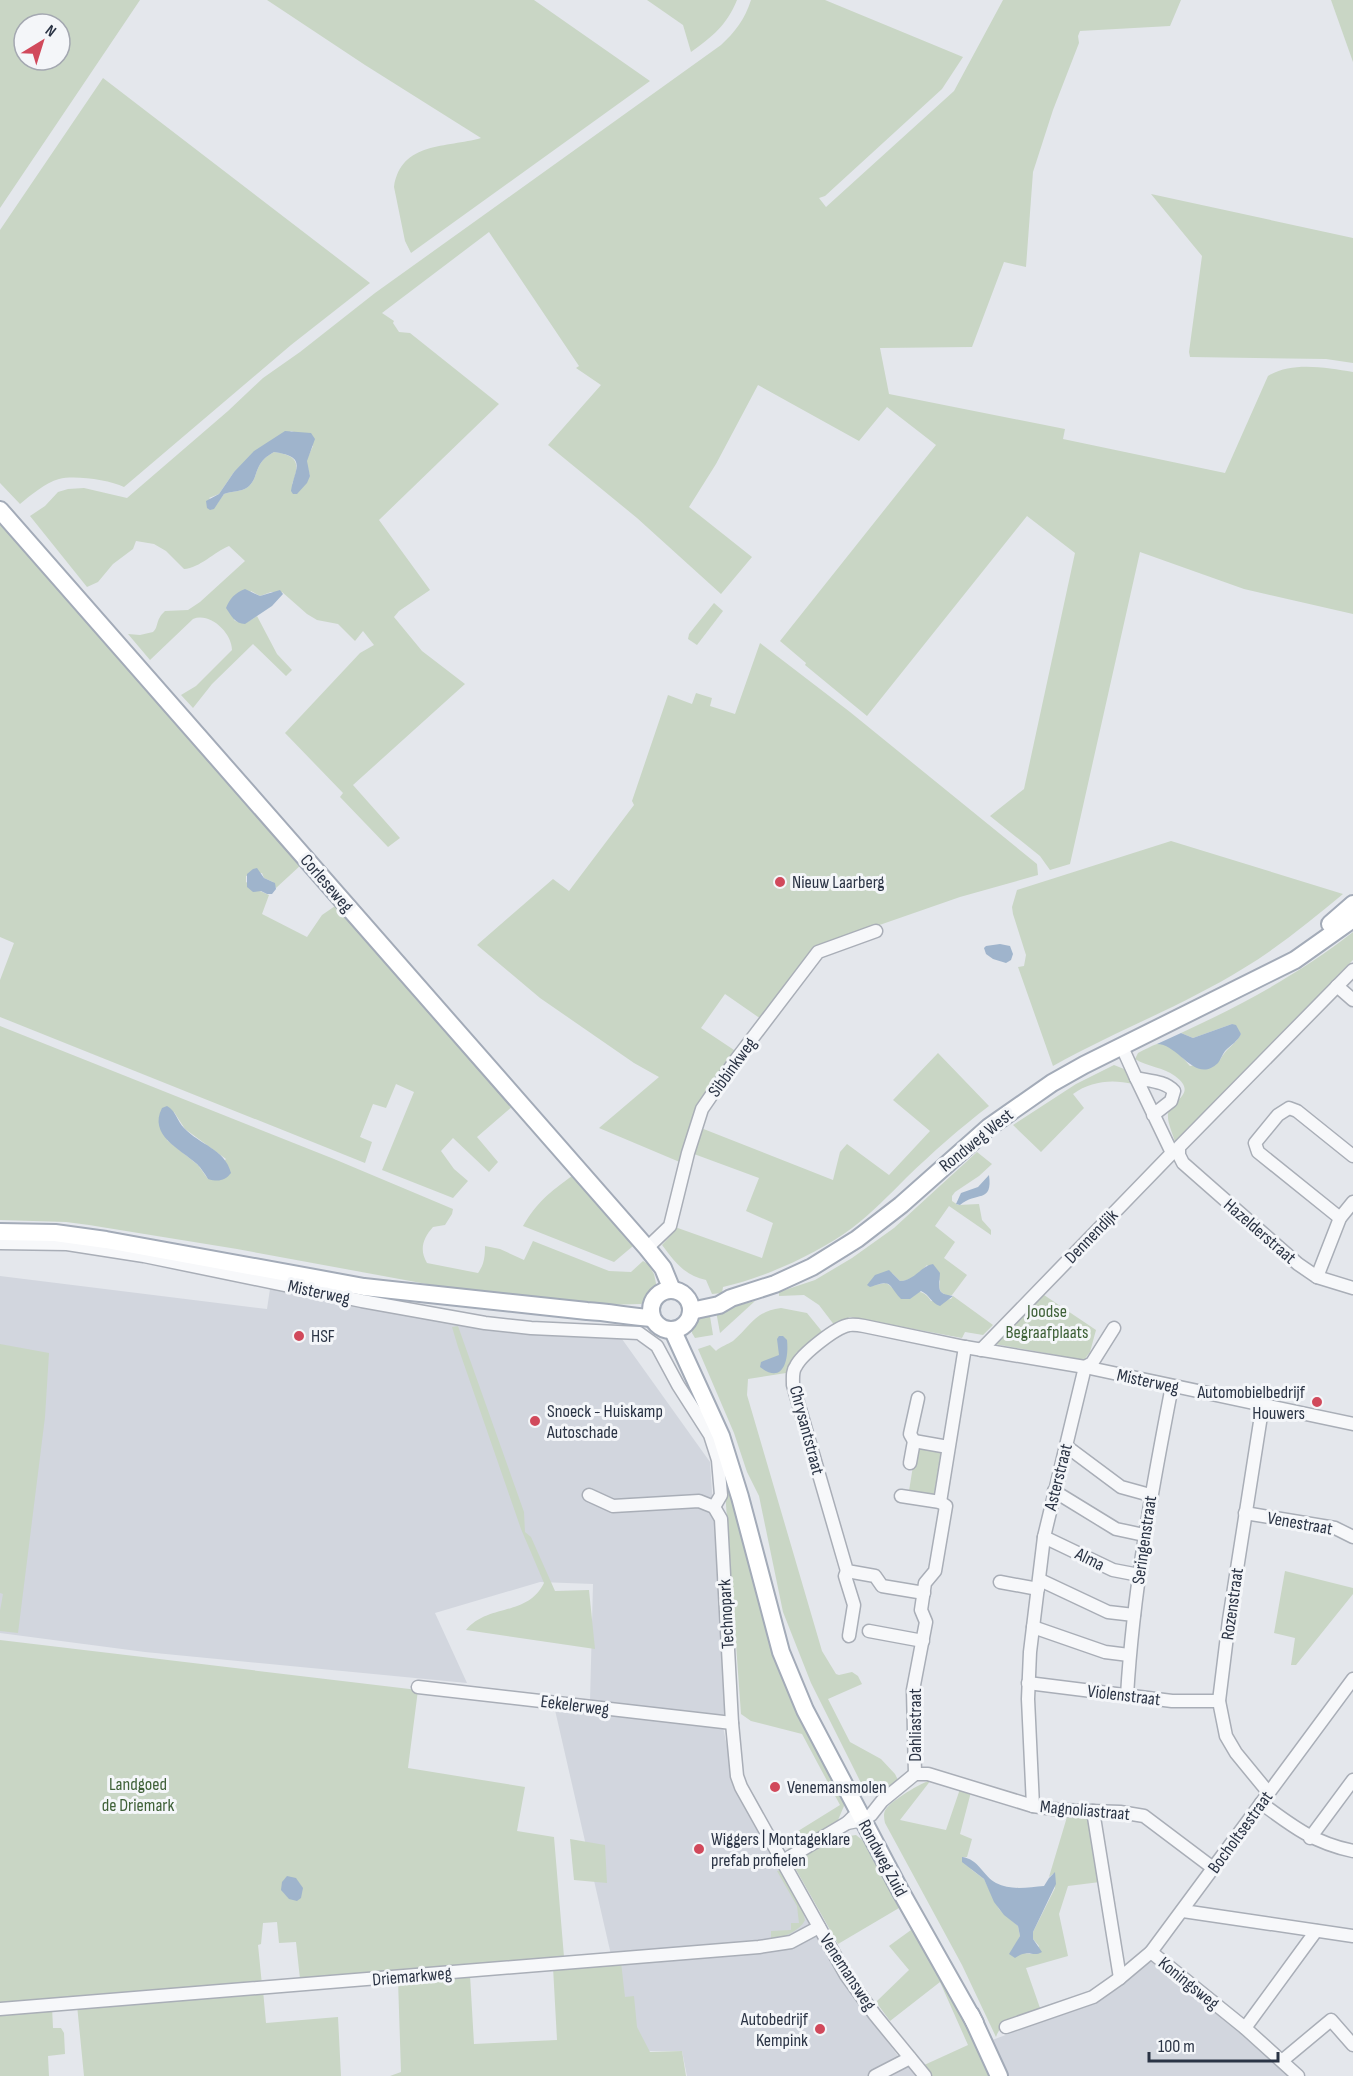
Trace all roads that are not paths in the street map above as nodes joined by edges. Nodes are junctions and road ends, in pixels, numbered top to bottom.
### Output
1 (0, 510) edge
2 (1353, 904) edge
3 (1353, 920) edge
4 (876, 931) dead end
5 (1353, 970) edge
6 (1337, 986) junction
7 (1230, 993) junction
8 (1353, 1000) edge
9 (1122, 1047) junction
10 (1136, 1078) junction
11 (1153, 1115) junction
12 (1353, 1156) edge
13 (1353, 1202) edge
14 (1340, 1218) junction
15 (0, 1232) edge
16 (0, 1244) edge
17 (650, 1252) junction
18 (1317, 1277) junction
19 (1353, 1288) edge
20 (667, 1291) junction
21 (690, 1305) junction
22 (652, 1312) junction
23 (1114, 1328) dead end
24 (678, 1329) junction
25 (639, 1333) joint
26 (965, 1347) junction
27 (981, 1350) junction
28 (1085, 1367) junction
29 (1172, 1386) junction
30 (918, 1398) dead end
31 (1263, 1403) junction
32 (1353, 1424) edge
33 (914, 1441) junction
34 (1066, 1446) junction
35 (948, 1447) junction
36 (910, 1463) dead end
37 (1054, 1491) junction
38 (589, 1495) dead end
39 (1150, 1495) junction
40 (901, 1496) dead end
41 (940, 1502) junction
42 (714, 1507) junction
43 (1245, 1513) junction
44 (1144, 1535) junction
45 (1044, 1537) junction
46 (1353, 1537) edge
47 (847, 1571) junction
48 (1139, 1575) junction
49 (1000, 1582) dead end
50 (1039, 1584) junction
51 (924, 1593) junction
52 (1134, 1615) junction
53 (1033, 1627) junction
54 (869, 1631) dead end
55 (849, 1636) dead end
56 (922, 1641) junction
57 (1129, 1655) junction
58 (1353, 1679) edge
59 (1028, 1683) junction
60 (418, 1686) dead end
61 (1127, 1696) junction
62 (1220, 1701) junction
63 (732, 1723) junction
64 (915, 1774) junction
65 (1353, 1780) edge
66 (1268, 1792) junction
67 (1261, 1803) junction
68 (1033, 1806) junction
69 (1093, 1811) junction
70 (865, 1813) junction
71 (1310, 1838) junction
72 (1353, 1851) edge
73 (783, 1861) junction
74 (1213, 1868) junction
75 (1183, 1911) junction
76 (819, 1927) junction
77 (1316, 1931) junction
78 (1353, 1936) edge
79 (1151, 1952) junction
80 (1120, 1978) junction
81 (0, 2009) edge
82 (1006, 2027) dead end
83 (1245, 2028) junction
84 (984, 2043) junction
85 (1353, 2045) edge
86 (910, 2058) junction
87 (1282, 2060) junction
88 (874, 2076) edge
89 (925, 2076) edge
90 (994, 2076) edge
91 (999, 2076) edge
92 (1298, 2076) edge

1 - 17 main road, Corleseweg
2 - 7 main road, Rondweg West
3 - 7 main road, Rondweg West
4 - 17 street, Sibbinkweg
5 - 6 street
6 - 8 street
6 - 18 street, Hazelderstraat
7 - 9 main road, Rondweg West
9 - 10 street, Dennendijk
9 - 21 main road, Rondweg West
10 - 11 street, Dennendijk
10 - 11 street
11 - 27 street, Dennendijk
12 - 14 street
13 - 14 street
14 - 18 street
15 - 22 main road, Misterweg
16 - 25 street, Misterweg
17 - 20 main road, Corleseweg
18 - 19 street, Hazelderstraat
20 - 21 main road
20 - 22 main road
21 - 24 main road
22 - 24 main road
23 - 28 street, Misterweg
24 - 70 main road, Rondweg Zuid
25 - 42 street, Technopark
26 - 27 street, Misterweg
26 - 35 street, Dahliastraat
26 - 47 street, Chrysantstraat
27 - 28 street, Misterweg
28 - 29 street, Misterweg
28 - 34 street, Asterstraat
29 - 31 street, Misterweg
29 - 39 street, Seringenstraat
30 - 33 street
31 - 32 street, Misterweg
31 - 43 street, Rozenstraat
33 - 35 street
33 - 36 street
34 - 37 street, Asterstraat
34 - 39 street
35 - 41 street, Dahliastraat
37 - 44 street
37 - 45 street, Asterstraat
38 - 42 street
39 - 44 street, Seringenstraat
40 - 41 street
41 - 51 street, Dahliastraat
42 - 63 street, Technopark
43 - 46 street, Venestraat
43 - 62 street, Rozenstraat
44 - 48 street, Seringenstraat
45 - 48 street, Alma
45 - 50 street, Asterstraat
47 - 51 street
47 - 55 street, Chrysantstraat
48 - 52 street, Seringenstraat
49 - 50 street
50 - 52 street
50 - 53 street, Asterstraat
51 - 56 street, Dahliastraat
52 - 57 street, Seringenstraat
53 - 57 street
53 - 59 street, Asterstraat
54 - 56 street
56 - 64 street, Dahliastraat
57 - 61 street, Seringenstraat
58 - 66 street, Bocholtsestraat
59 - 61 street, Violenstraat
59 - 68 street, Asterstraat
60 - 63 street, Eekelerweg
61 - 62 street, Violenstraat
62 - 66 street, Rozenstraat
63 - 73 street, Venemansweg
64 - 68 street, Magnoliastraat
64 - 70 street
65 - 71 street
66 - 67 street, Bocholtsestraat
67 - 71 street
67 - 74 street, Bocholtsestraat
68 - 69 street, Magnoliastraat
69 - 74 street, Magnoliastraat
69 - 80 street
70 - 73 street
70 - 84 main road, Rondweg Zuid
71 - 72 street
73 - 76 street, Venemansweg
74 - 75 street, Bocholtsestraat
75 - 77 street
75 - 79 street, Bocholtsestraat
76 - 81 street, Driemarkweg
76 - 86 street, Venemansweg
77 - 78 street
77 - 83 street
79 - 80 street, Bocholtsestraat
79 - 83 street, Koningsweg
80 - 82 street, Bocholtsestraat
83 - 87 street, Koningsweg
84 - 90 main road, Rondweg Zuid
84 - 91 main road, Rondweg Zuid
85 - 87 street
86 - 88 street
86 - 89 street, Venemansweg
87 - 92 street, Koningsweg

